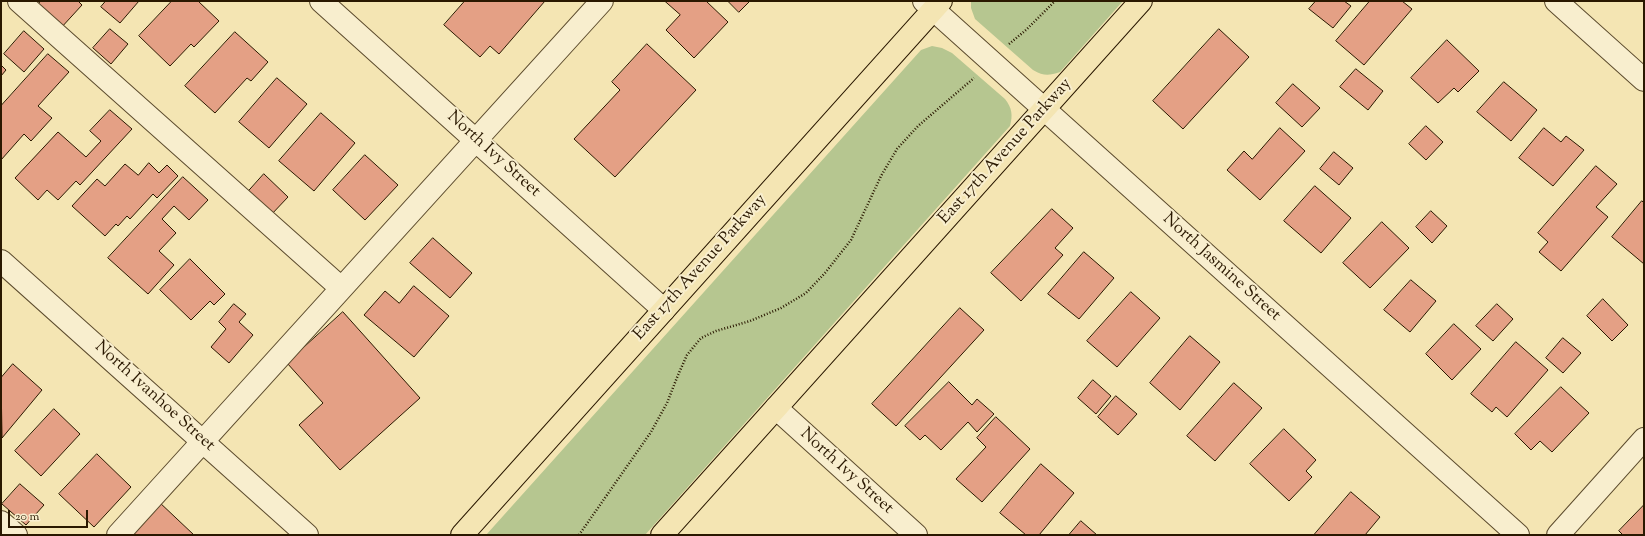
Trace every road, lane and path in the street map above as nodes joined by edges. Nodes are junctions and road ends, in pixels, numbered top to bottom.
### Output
1 (18, 1) edge
2 (321, 1) edge
3 (602, 1) edge
4 (1055, 1) edge
5 (1141, 1) edge
6 (1556, 1) edge
7 (933, 4) edge
8 (992, 62) junction
9 (1644, 80) edge
10 (1045, 110) junction
11 (475, 139) junction
12 (1, 261) edge
13 (341, 288) junction
14 (664, 310) junction
15 (776, 408) junction
16 (1644, 439) edge
17 (204, 441) junction
18 (1, 522) edge
19 (16, 535) edge
20 (118, 535) edge
21 (307, 535) edge
22 (462, 535) edge
23 (579, 535) edge
24 (662, 535) edge
25 (916, 535) edge
26 (1518, 535) edge
27 (1558, 535) edge

1 - 13 street
2 - 11 street, North Ivy Street
3 - 11 street
4 - 8 path
5 - 10 main road, East 17th Avenue Parkway
6 - 9 street
7 - 8 street, North Jasmine Street
7 - 14 main road, East 17th Avenue Parkway
8 - 10 street, North Jasmine Street
8 - 23 path
10 - 15 main road, East 17th Avenue Parkway
10 - 26 street, North Jasmine Street
11 - 13 street
11 - 14 street, North Ivy Street
12 - 17 street, North Ivanhoe Street
13 - 17 street
14 - 22 main road, East 17th Avenue Parkway
15 - 24 main road, East 17th Avenue Parkway
15 - 25 street, North Ivy Street
16 - 27 street
17 - 20 street
17 - 21 street, North Ivanhoe Street
18 - 19 street

